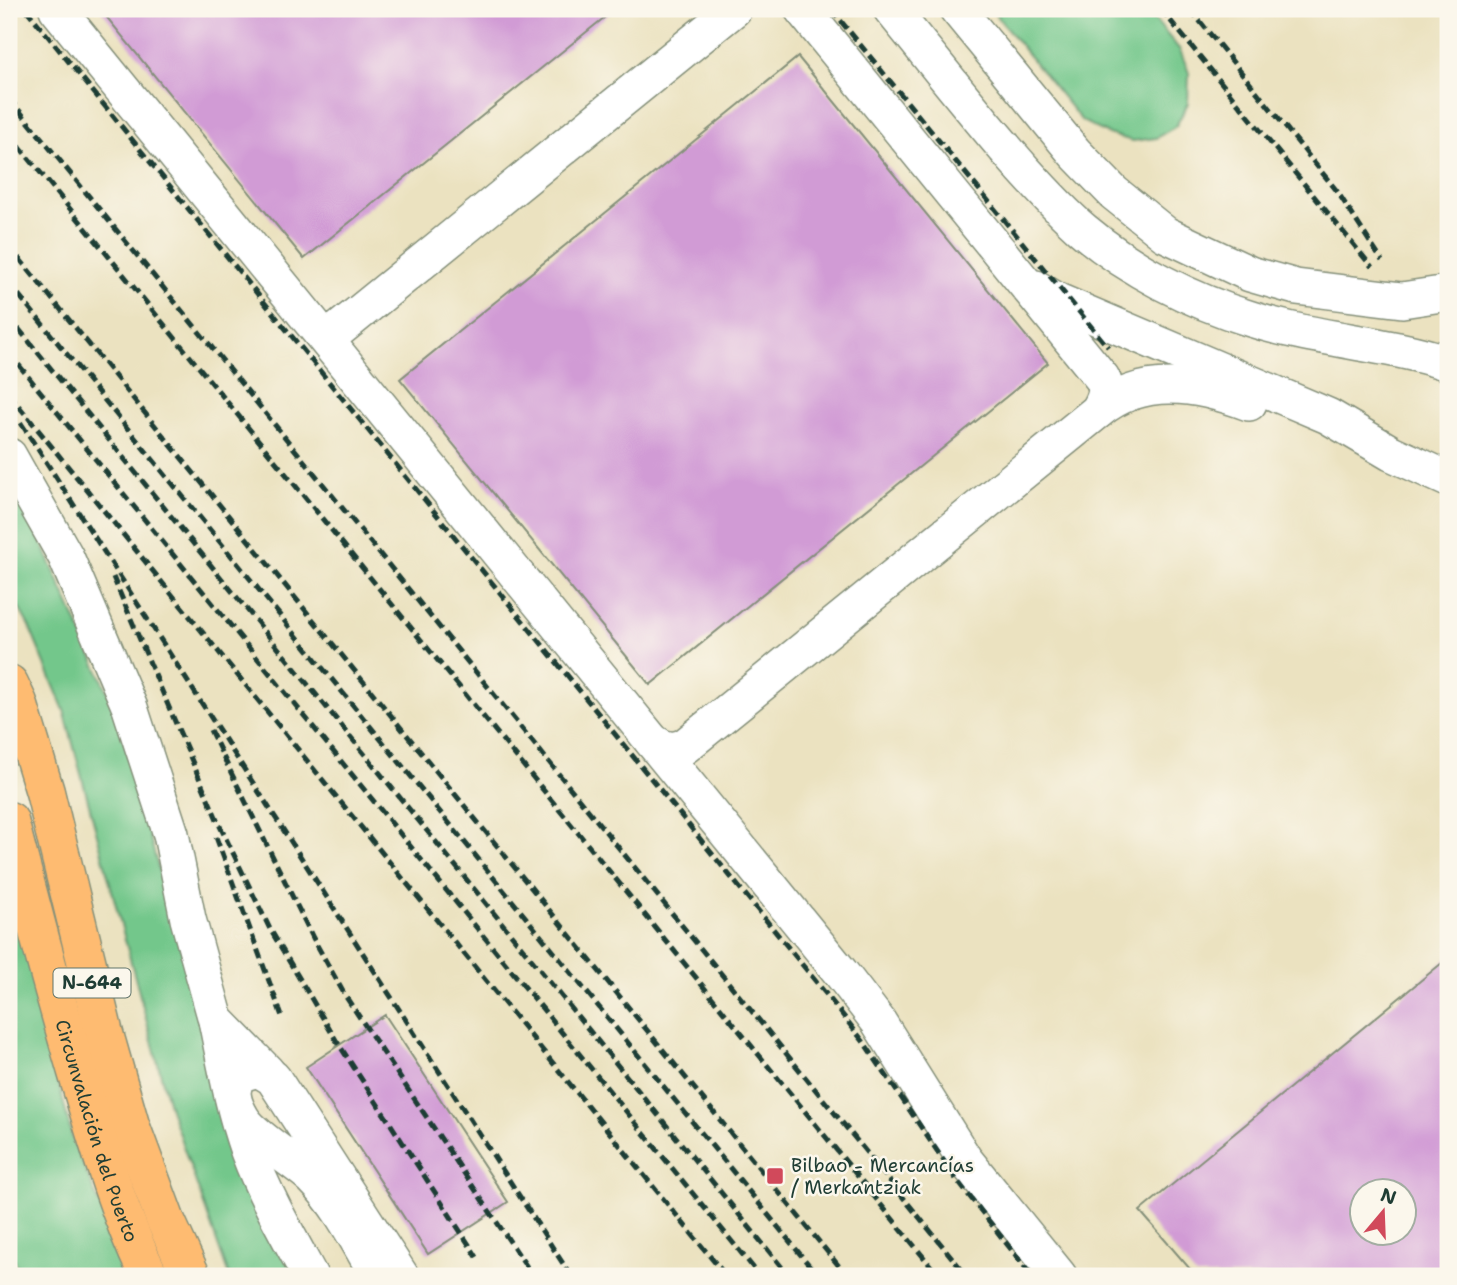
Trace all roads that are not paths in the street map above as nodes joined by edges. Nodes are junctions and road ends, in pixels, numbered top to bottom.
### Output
1 (57, 9) edge
2 (734, 9) edge
3 (803, 9) edge
4 (891, 9) edge
5 (957, 9) edge
6 (1014, 270) junction
7 (1448, 293) edge
8 (327, 340) junction
9 (1448, 363) edge
10 (1098, 411) junction
11 (1391, 453) junction
12 (9, 456) edge
13 (1448, 479) edge
14 (9, 684) edge
15 (652, 741) junction
16 (9, 821) edge
17 (216, 1020) junction
18 (267, 1072) junction
19 (233, 1099) junction
20 (149, 1276) edge
21 (191, 1276) edge
22 (310, 1276) edge
23 (378, 1276) edge
24 (401, 1276) edge
25 (1059, 1276) edge

1 - 8 street
2 - 8 street
3 - 6 street
4 - 9 street
5 - 7 street
6 - 10 street
6 - 11 street
8 - 15 street
10 - 11 street
10 - 15 street
11 - 13 street
12 - 17 street
14 - 21 highway, Circunvalación del Puerto / N-644
15 - 25 street
16 - 20 highway, Circunvalación del Puerto / N-644
17 - 18 street
17 - 19 street
18 - 19 street
18 - 24 street
19 - 22 street
19 - 23 street

